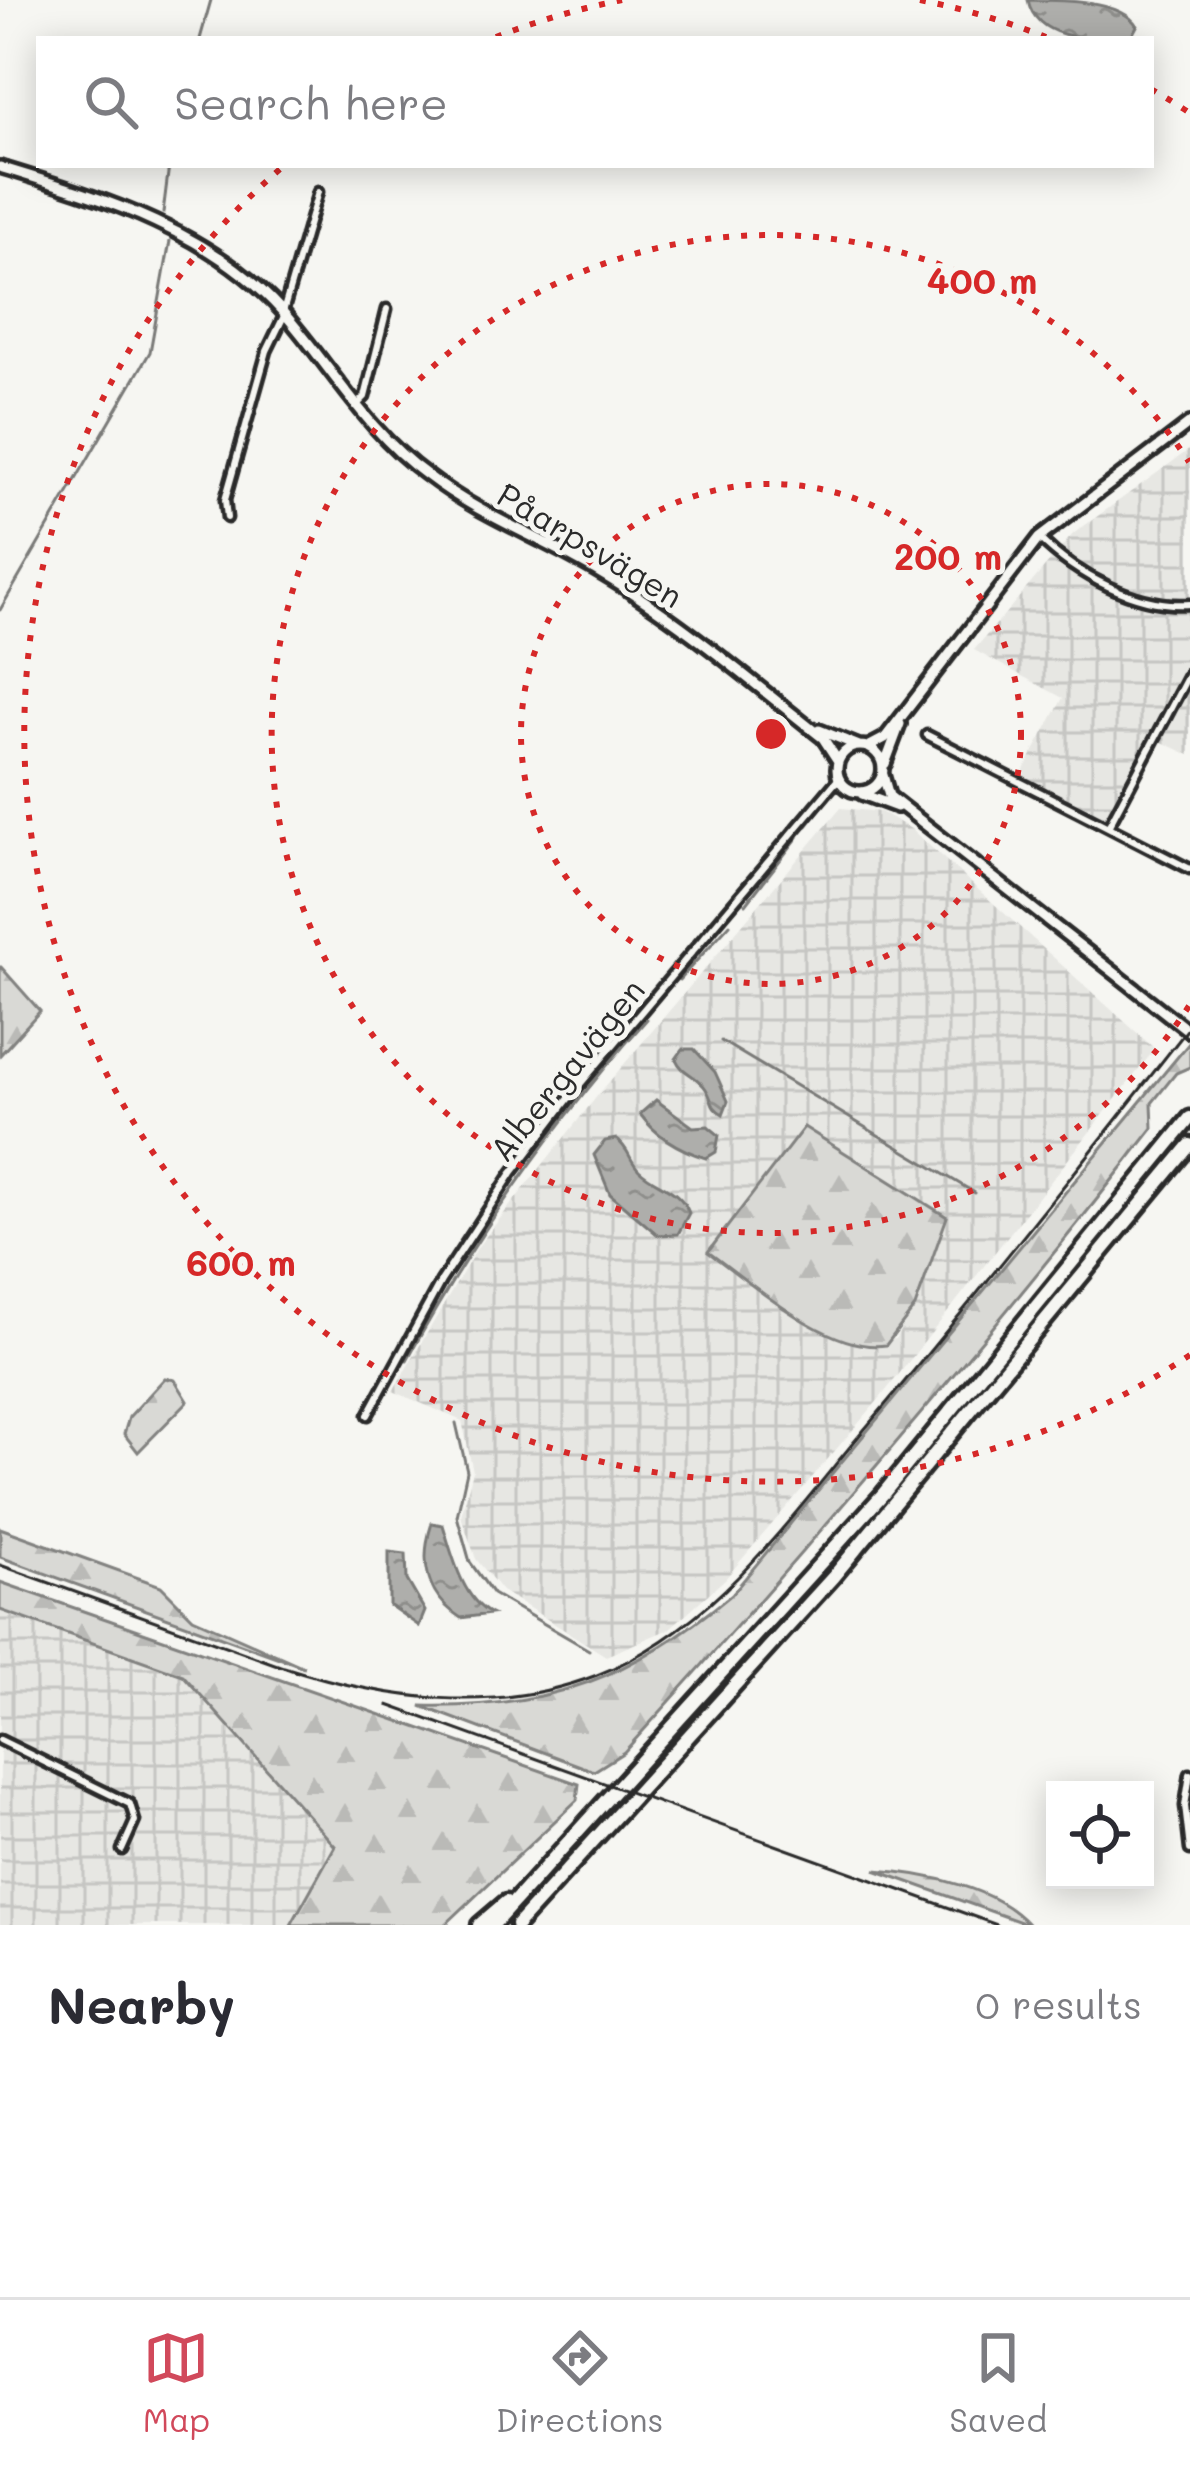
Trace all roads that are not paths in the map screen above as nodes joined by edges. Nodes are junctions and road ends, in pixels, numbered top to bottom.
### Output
1 (0, 167) edge
2 (318, 192) dead end
3 (387, 309) dead end
4 (284, 313) junction
5 (356, 406) junction
6 (1190, 423) edge
7 (227, 518) dead end
8 (1039, 538) junction
9 (1190, 604) edge
10 (1190, 672) edge
11 (909, 706) junction
12 (804, 722) junction
13 (927, 735) dead end
14 (864, 747) junction
15 (838, 761) junction
16 (883, 772) junction
17 (839, 778) junction
18 (857, 792) junction
19 (908, 812) junction
20 (1108, 826) junction
21 (1190, 869) edge
22 (1190, 1032) edge
23 (1190, 1118) edge
24 (1190, 1145) edge
25 (368, 1415) dead end
26 (0, 1740) edge
27 (1190, 1774) edge
28 (597, 1839) junction
29 (122, 1850) dead end
30 (1190, 1850) edge
31 (552, 1862) junction
32 (479, 1925) edge
33 (493, 1925) edge
34 (517, 1925) edge
35 (528, 1925) edge

1 - 4 street, Påarpsvägen
2 - 4 street
3 - 5 street
4 - 5 street, Påarpsvägen
4 - 7 street
5 - 12 street, Påarpsvägen
6 - 8 street
8 - 9 street
8 - 11 street
10 - 20 street
11 - 14 street
11 - 16 street
12 - 14 street, Påarpsvägen
12 - 15 street, Påarpsvägen
13 - 20 street
14 - 15 street
14 - 16 street
15 - 17 street
16 - 18 street
16 - 19 street
17 - 18 street
17 - 25 street, Albergavägen
18 - 19 street
19 - 22 street
20 - 21 street
23 - 31 highway
24 - 28 highway
26 - 29 street
27 - 30 street
28 - 34 highway
28 - 35 highway
31 - 32 highway
31 - 33 highway

